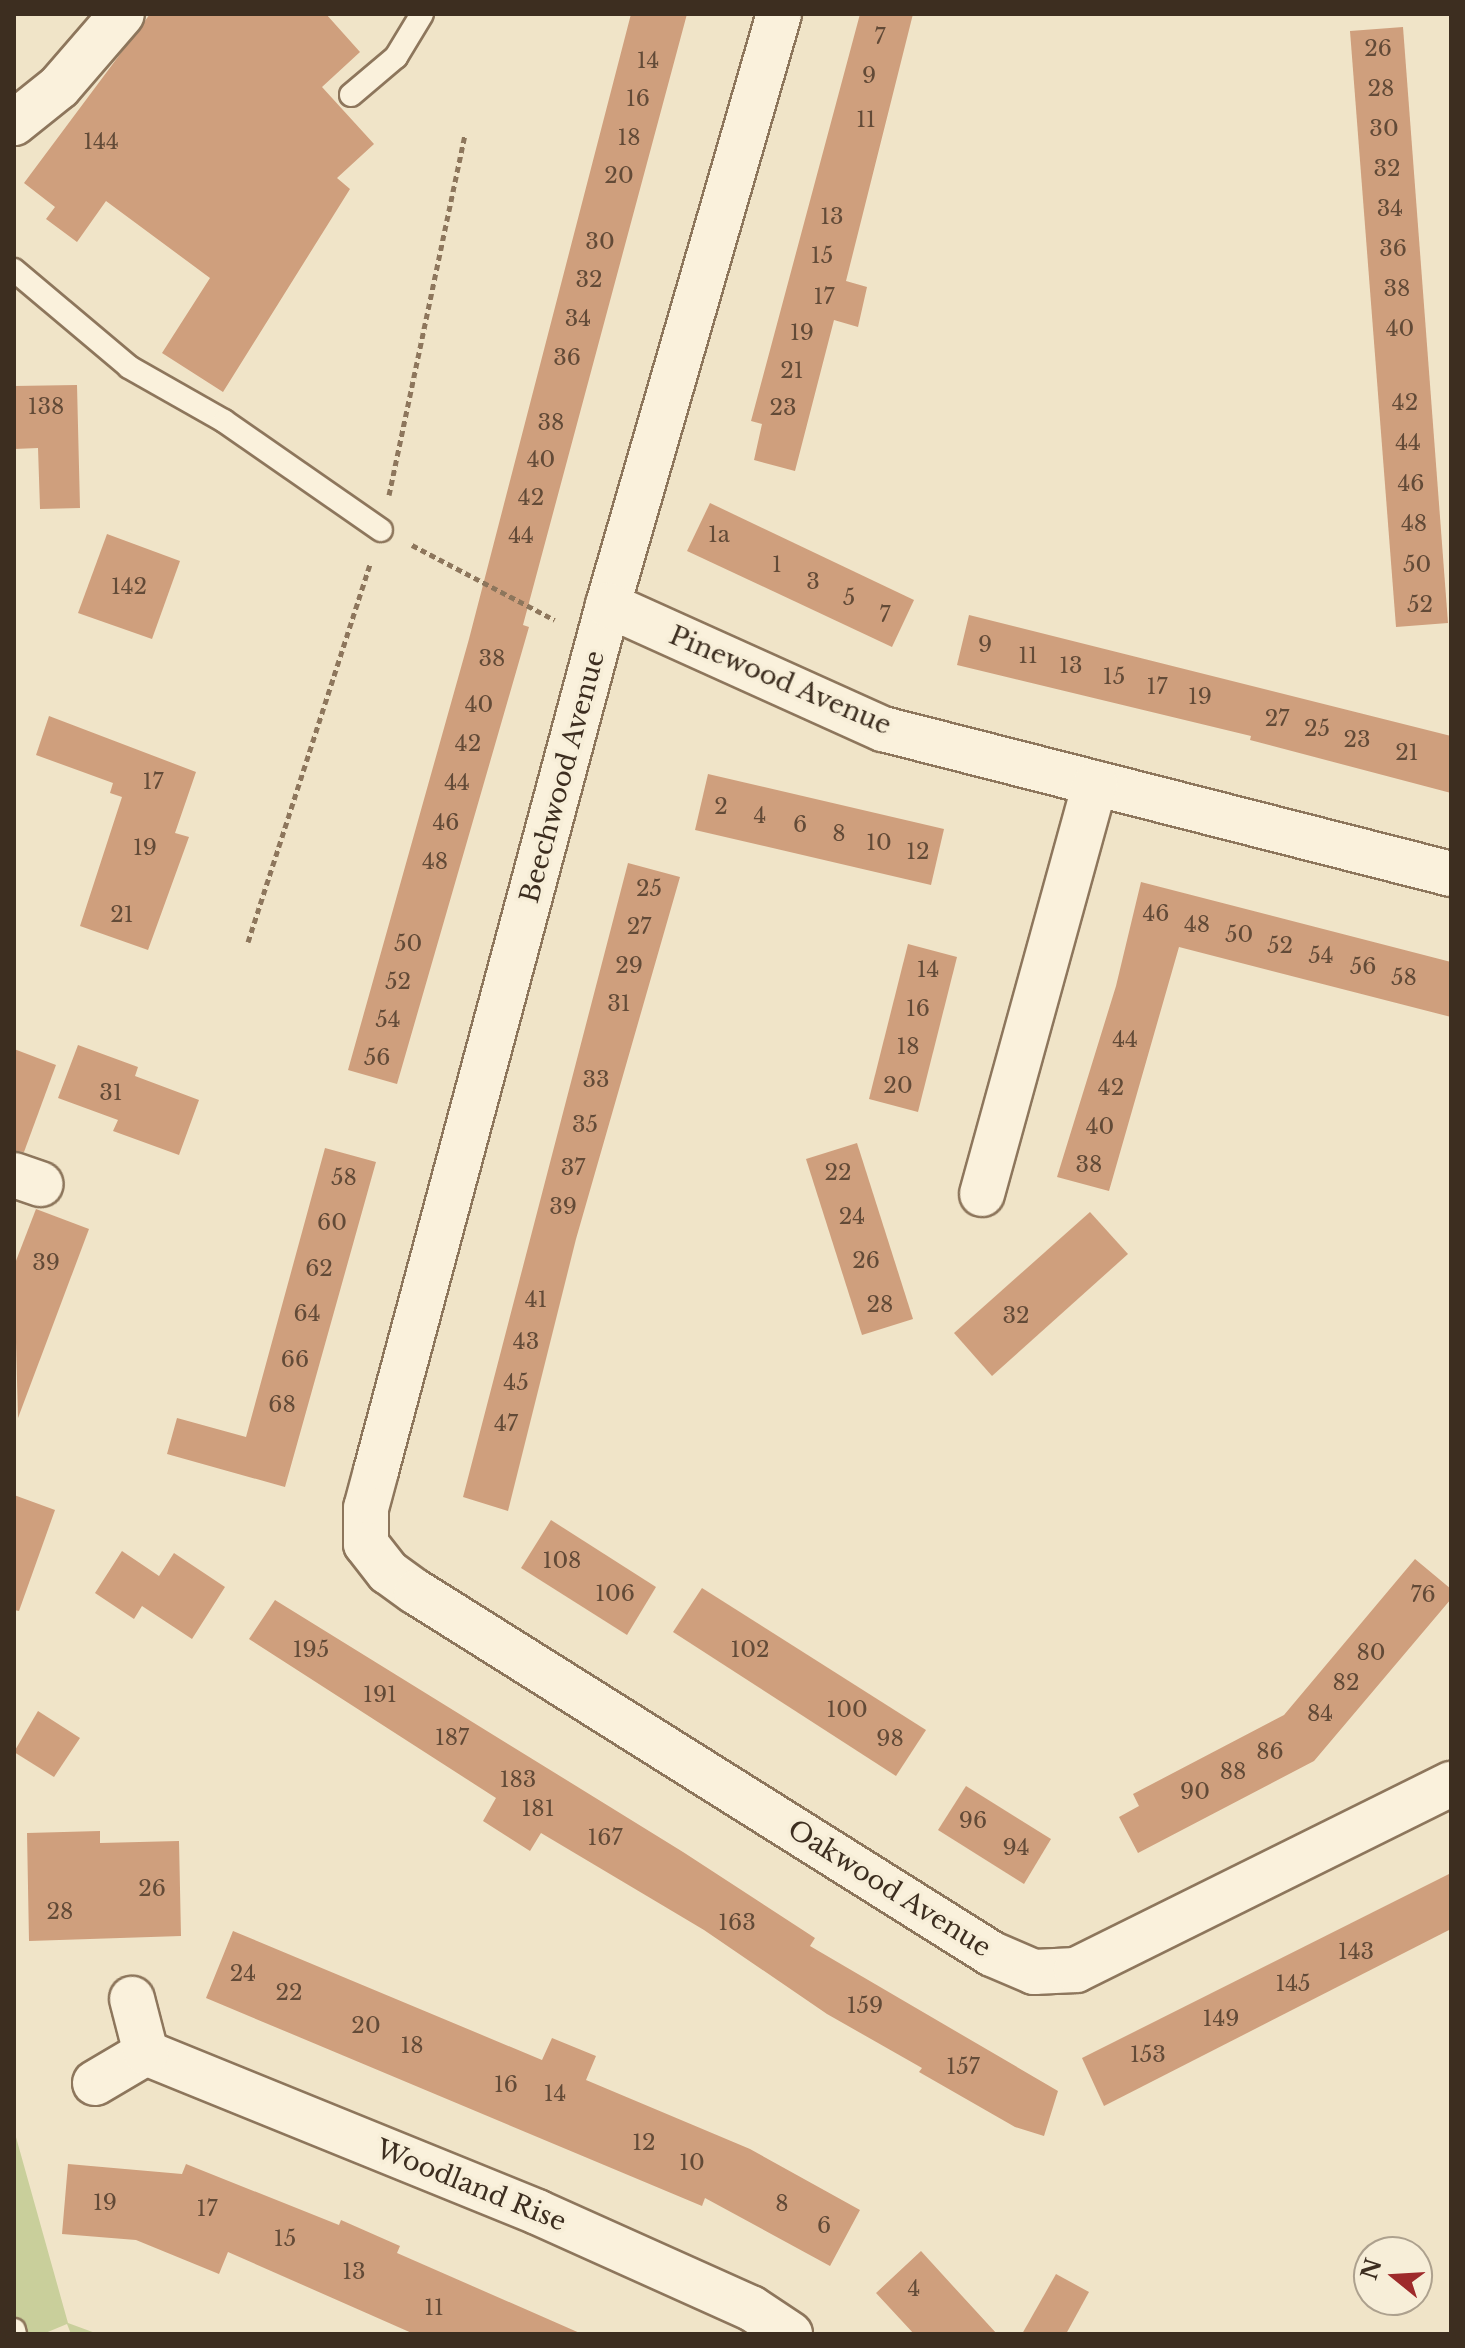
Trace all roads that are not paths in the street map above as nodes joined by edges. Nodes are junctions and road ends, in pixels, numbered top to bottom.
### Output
1 (122, 14) edge
2 (422, 14) edge
3 (779, 14) edge
4 (351, 95) dead end
5 (14, 123) edge
6 (14, 270) edge
7 (381, 530) road end
8 (604, 624) junction
9 (1095, 783) junction
10 (1451, 874) edge
11 (982, 1194) dead end
12 (366, 1544) joint
13 (1451, 1784) edge
14 (132, 1999) dead end
15 (146, 2053) junction
16 (95, 2083) dead end
17 (790, 2334) edge

1 - 5 street
2 - 4 lane
3 - 8 street, Beechwood Avenue
6 - 7 lane
8 - 9 street, Pinewood Avenue
8 - 12 street, Beechwood Avenue
9 - 10 street, Pinewood Avenue
9 - 11 street
12 - 13 street, Oakwood Avenue
14 - 15 street
15 - 16 street
15 - 17 street, Woodland Rise

